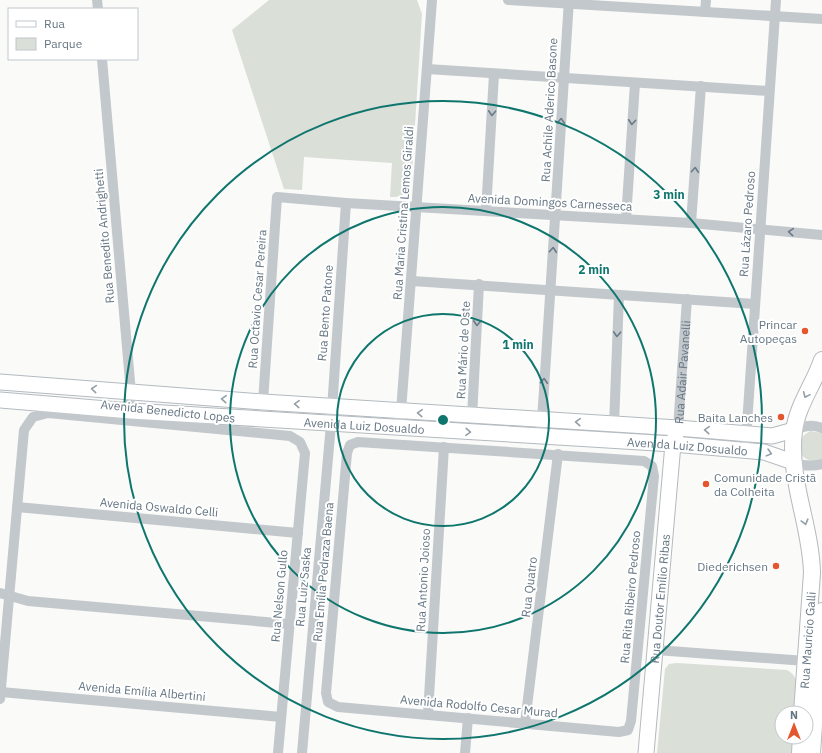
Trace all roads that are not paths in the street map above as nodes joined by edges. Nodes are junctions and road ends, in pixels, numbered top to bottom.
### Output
1 (432, 0) edge
2 (508, 0) edge
3 (706, 0) edge
4 (776, 0) edge
5 (568, 2) edge
6 (639, 4) edge
7 (705, 12) junction
8 (775, 16) junction
9 (822, 19) edge
10 (102, 60) edge
11 (427, 69) junction
12 (494, 74) junction
13 (563, 78) junction
14 (635, 83) junction
15 (701, 86) junction
16 (769, 91) junction
17 (277, 197) joint
18 (346, 203) junction
19 (416, 207) junction
20 (486, 211) junction
21 (556, 214) junction
22 (626, 219) junction
23 (691, 223) junction
24 (760, 229) junction
25 (822, 235) edge
26 (412, 281) junction
27 (479, 284) junction
28 (549, 289) junction
29 (619, 295) junction
30 (686, 299) junction
31 (755, 304) junction
32 (822, 360) edge
33 (0, 382) edge
34 (131, 392) junction
35 (0, 400) edge
36 (263, 402) junction
37 (332, 406) junction
38 (131, 411) junction
39 (401, 411) junction
40 (472, 417) junction
41 (542, 420) junction
42 (331, 424) junction
43 (614, 425) junction
44 (398, 428) junction
45 (678, 428) junction
46 (822, 428) edge
47 (794, 430) junction
48 (746, 433) junction
49 (541, 436) junction
50 (300, 442) joint
51 (673, 444) junction
52 (444, 447) junction
53 (744, 449) junction
54 (558, 454) junction
55 (793, 462) junction
56 (822, 464) edge
57 (17, 507) junction
58 (298, 533) junction
59 (5, 595) edge
60 (28, 601) junction
61 (4, 609) edge
62 (822, 611) edge
63 (289, 624) junction
64 (656, 650) junction
65 (815, 661) edge
66 (0, 695) edge
67 (328, 702) joint
68 (804, 705) edge
69 (428, 714) junction
70 (281, 717) junction
71 (468, 718) junction
72 (525, 722) junction
73 (628, 730) joint
74 (278, 753) edge
75 (302, 753) edge
76 (465, 753) edge
77 (646, 753) edge
78 (812, 753) edge

1 - 11 street, Rua Maria Cristina Lemos Giraldi
2 - 5 street
3 - 7 street
4 - 8 street, Rua Lázaro Pedroso
5 - 6 street
5 - 13 street, Rua Achile Aderico Basone
6 - 7 street
7 - 8 street
8 - 9 street
8 - 16 street, Rua Lázaro Pedroso
10 - 34 street, Rua Benedito Andrighetti
11 - 12 street
11 - 19 street, Rua Maria Cristina Lemos Giraldi
12 - 13 street
12 -> 20 street
13 - 14 street
21 -> 13 street, Rua Achile Aderico Basone
14 - 15 street
14 -> 22 street
15 - 16 street
23 -> 15 street
16 - 24 street, Rua Lázaro Pedroso
17 - 18 street, Avenida Domingos Carnesseca
17 - 36 street, Rua Octavio Cesar Pereira
18 - 19 street, Avenida Domingos Carnesseca
18 - 37 street, Rua Bento Patone
19 - 20 street, Avenida Domingos Carnesseca
19 - 26 street, Rua Maria Cristina Lemos Giraldi
20 - 21 street, Avenida Domingos Carnesseca
21 - 22 street, Avenida Domingos Carnesseca
28 -> 21 street, Rua Achile Aderico Basone
22 - 23 street, Avenida Domingos Carnesseca
23 - 24 street, Avenida Domingos Carnesseca
25 -> 24 street, Avenida Domingos Carnesseca
24 - 31 street, Rua Lázaro Pedroso
26 - 27 street
26 - 39 street, Rua Maria Cristina Lemos Giraldi
27 - 28 street
27 -> 40 street, Rua Mário de Oste
28 - 29 street
41 -> 28 street, Rua Achile Aderico Basone
29 - 30 street
29 -> 43 street
30 - 31 street
30 - 45 street, Rua Adair Pavanelli
31 - 48 street, Rua Lázaro Pedroso
32 -> 47 main road, Rua Mauricio Galli
34 -> 33 street, Avenida Luiz Dosualdo
36 -> 34 street, Avenida Luiz Dosualdo
34 - 38 street, Rua Benedito Andrighetti
35 - 38 street, Avenida Luiz Dosualdo
37 -> 36 street, Avenida Luiz Dosualdo
37 - 39 street, Avenida Luiz Dosualdo
37 - 42 street, Rua Bento Patone
38 - 42 street, Avenida Luiz Dosualdo
40 -> 39 street, Avenida Luiz Dosualdo
39 - 44 street, Rua Maria Cristina Lemos Giraldi
40 - 41 street, Avenida Luiz Dosualdo
43 -> 41 street, Avenida Luiz Dosualdo
41 - 49 street, Rua Achile Aderico Basone
42 - 44 street, Avenida Luiz Dosualdo
42 - 75 street, Rua Luiz Saska
43 - 45 street, Avenida Luiz Dosualdo
44 -> 49 street, Avenida Luiz Dosualdo
48 -> 45 street, Avenida Luiz Dosualdo
45 - 51 street, Rua Adair Pavanelli
46 - 47 street, Avenida Luiz Dosualdo
47 - 48 street, Avenida Luiz Dosualdo
47 - 55 main road, Rua Mauricio Galli
48 - 53 street, Rua Lázaro Pedroso
49 - 51 street, Avenida Luiz Dosualdo
50 - 57 street, Avenida Benedicto Lopes
50 - 58 street, Rua Nelson Gullo
51 - 53 street, Avenida Luiz Dosualdo
51 - 64 street, Rua Doutor Emílio Ribas
52 - 54 street
52 - 67 street, Rua Emília Pedraza Baena
52 - 69 street, Rua Antonio Joioso
53 -> 55 street, Avenida Luiz Dosualdo
54 - 72 street, Rua Quatro
54 - 73 street, Rua Rita Ribeiro Pedroso
55 - 56 street, Avenida Luiz Dosualdo
55 -> 65 main road, Rua Mauricio Galli
57 - 58 street, Avenida Oswaldo Celli
57 - 59 street
58 - 63 street, Rua Nelson Gullo
59 - 60 street
59 - 61 street
60 - 61 street
60 - 63 street
61 - 66 street
62 - 65 main road, Rua Mauricio Galli
63 - 70 street, Rua Nelson Gullo
64 - 65 street
64 - 77 street, Rua Doutor Emílio Ribas
65 - 68 main road, Rua Mauricio Galli
65 - 78 main road, Rua Mauricio Galli
66 - 70 street, Avenida Emília Albertini
67 - 69 street, Avenida Rodolfo Cesar Murad
69 - 71 street, Avenida Rodolfo Cesar Murad
70 - 74 street, Rua Nelson Gullo
71 - 72 street, Avenida Rodolfo Cesar Murad
71 - 76 street
72 - 73 street, Avenida Rodolfo Cesar Murad

